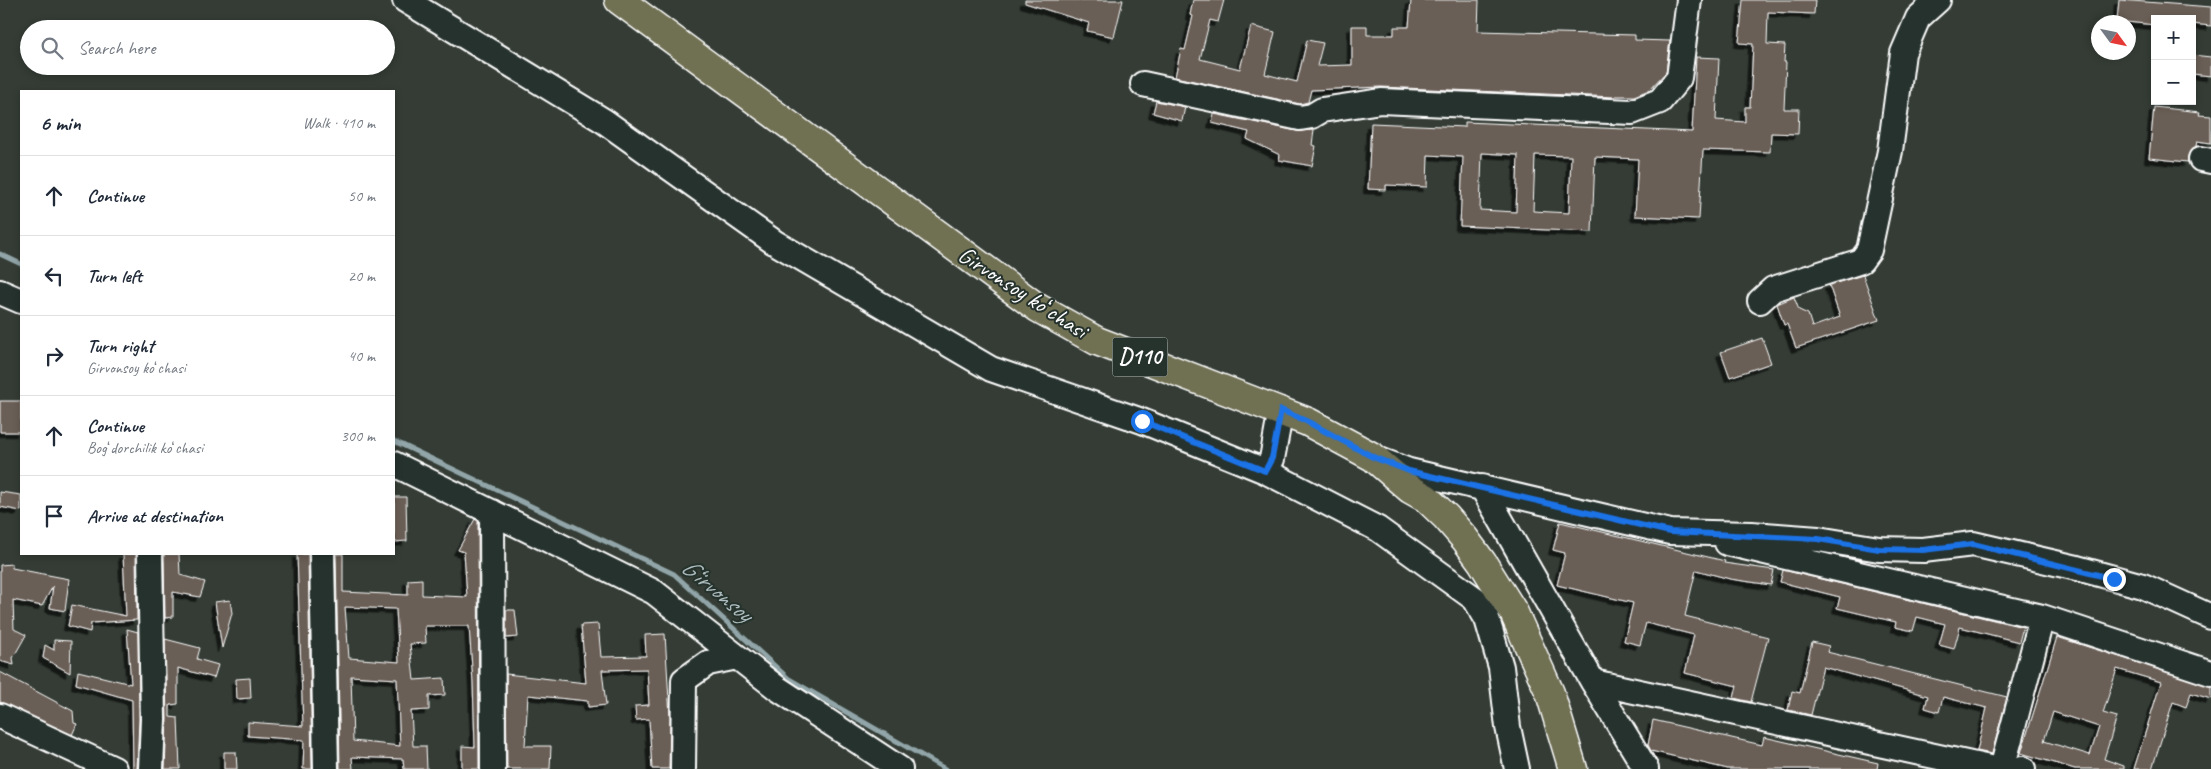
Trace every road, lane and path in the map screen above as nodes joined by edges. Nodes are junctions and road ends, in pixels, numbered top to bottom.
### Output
1 (405, 0) edge
2 (619, 0) edge
3 (1689, 0) edge
4 (1938, 0) edge
5 (1143, 84) dead end
6 (0, 292) edge
7 (1760, 301) dead end
8 (20, 302) edge
9 (1281, 410) junction
10 (1373, 457) junction
11 (395, 464) edge
12 (1265, 471) junction
13 (1482, 487) junction
14 (492, 512) junction
15 (1694, 534) junction
16 (150, 555) edge
17 (322, 555) edge
18 (2042, 617) junction
19 (2211, 617) edge
20 (737, 656) junction
21 (2211, 673) edge
22 (1593, 682) junction
23 (0, 716) edge
24 (114, 769) edge
25 (151, 769) edge
26 (326, 769) edge
27 (493, 769) edge
28 (684, 769) edge
29 (900, 769) edge
30 (1517, 769) edge
31 (1573, 769) edge
32 (1646, 769) edge
33 (1994, 769) edge
34 (2002, 769) edge

1 - 12 street
2 - 9 main road, Girvonsoy koʻchasi / D110
3 - 5 street
4 - 7 street
6 - 8 street
9 - 10 main road, Girvonsoy koʻchasi / D110
9 - 12 street
10 - 13 street
10 - 31 main road, Girvonsoy koʻchasi / D110
11 - 14 street
12 - 30 street
13 - 15 street
13 - 22 street
14 - 20 street
14 - 27 street
15 - 18 street
15 - 19 street
16 - 25 street
17 - 26 street
18 - 21 street
18 - 34 street
20 - 28 street
20 - 29 street
22 - 32 street
22 - 33 street
23 - 24 street

